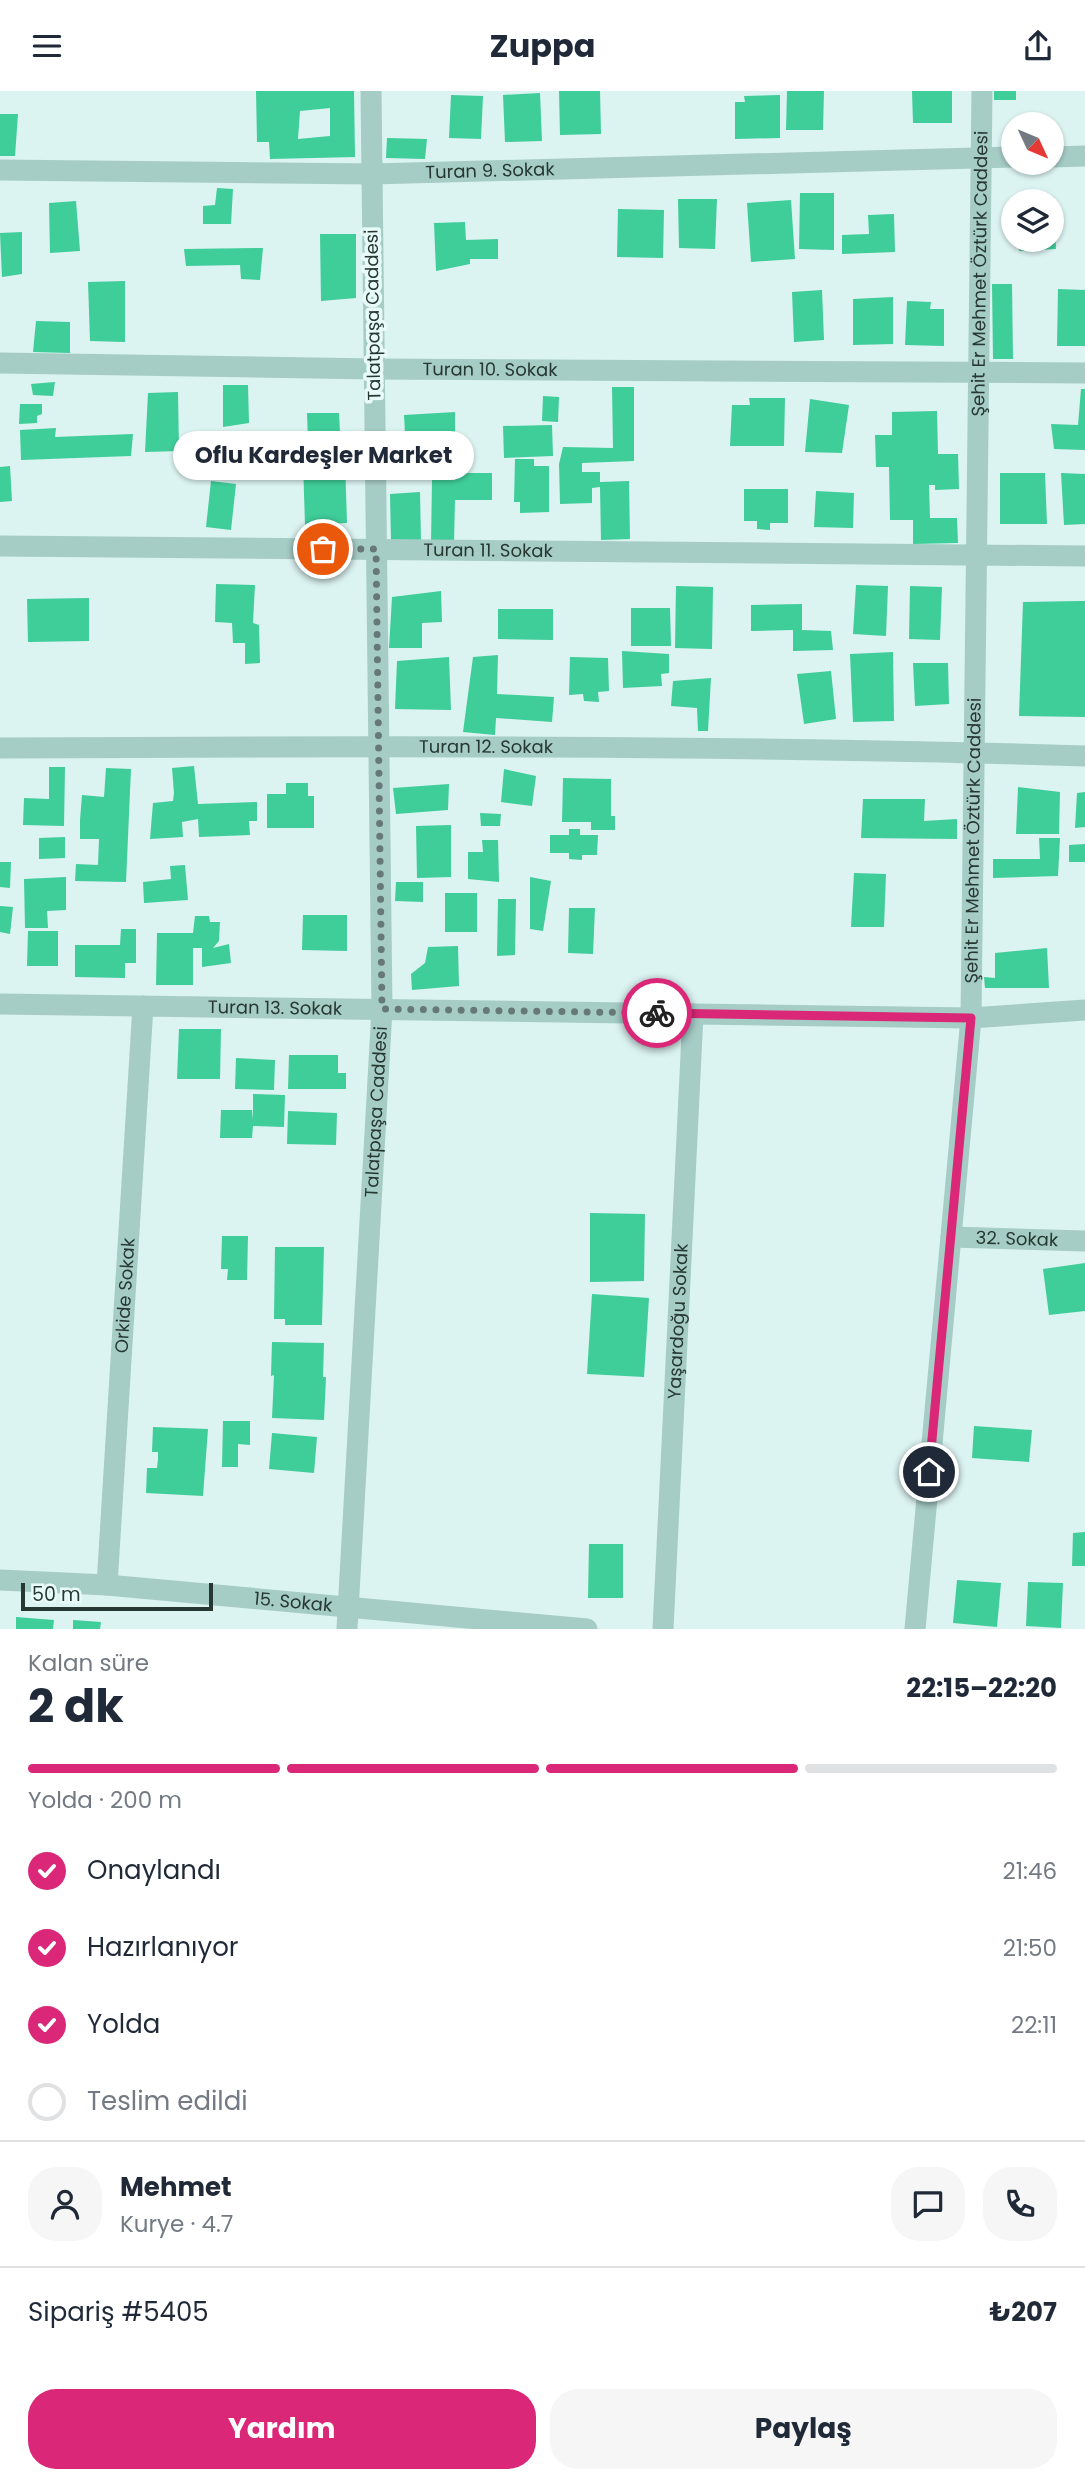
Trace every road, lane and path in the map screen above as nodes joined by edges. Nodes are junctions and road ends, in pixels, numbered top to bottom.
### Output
1 (371, 91) edge
2 (982, 91) edge
3 (1085, 156) edge
4 (1001, 157) edge
5 (1064, 157) edge
6 (981, 158) junction
7 (0, 170) edge
8 (372, 174) junction
9 (0, 363) edge
10 (374, 369) junction
11 (978, 373) junction
12 (1085, 373) edge
13 (0, 546) edge
14 (376, 549) junction
15 (976, 556) junction
16 (1085, 556) edge
17 (379, 746) junction
18 (0, 748) edge
19 (974, 753) junction
20 (1085, 756) edge
21 (0, 1004) edge
22 (143, 1006) junction
23 (382, 1009) junction
24 (1085, 1010) edge
25 (693, 1014) junction
26 (971, 1018) junction
27 (951, 1237) junction
28 (1085, 1241) edge
29 (0, 1580) edge
30 (107, 1585) junction
31 (348, 1607) junction
32 (347, 1629) edge
33 (587, 1629) edge
34 (663, 1629) edge
35 (915, 1629) edge

1 - 8 street, Talatpaşa Caddesi
2 - 6 street, Şehit Er Mehmet Öztürk Caddesi
3 - 5 street
4 - 6 street, Turan 9. Sokak
6 - 8 street, Turan 9. Sokak
6 - 11 street, Şehit Er Mehmet Öztürk Caddesi
7 - 8 street, Turan 9. Sokak
8 - 10 street, Talatpaşa Caddesi
9 - 10 street, Turan 10. Sokak
10 - 11 street, Turan 10. Sokak
10 - 14 street, Talatpaşa Caddesi
11 - 12 street, Turan 10. Sokak
11 - 15 street, Şehit Er Mehmet Öztürk Caddesi
13 - 14 street, Turan 11. Sokak
14 - 15 street, Turan 11. Sokak
14 - 17 street, Talatpaşa Caddesi
15 - 16 street, Turan 11. Sokak
15 - 19 street, Şehit Er Mehmet Öztürk Caddesi
17 - 18 street, Turan 12. Sokak
17 - 19 street, Turan 12. Sokak
17 - 23 street, Talatpaşa Caddesi
19 - 20 street, Turan 12. Sokak
19 - 26 street, Şehit Er Mehmet Öztürk Caddesi
21 - 22 street, Turan 13. Sokak
22 - 23 street, Turan 13. Sokak
22 - 30 street, Orkide Sokak
23 - 25 street, Turan 13. Sokak
23 - 31 street, Talatpaşa Caddesi
24 - 26 street, Turan 13. Sokak
25 - 26 street, Turan 13. Sokak
25 - 34 street, Yaşardoğu Sokak
26 - 27 street, Şehit Er Mehmet Öztürk Caddesi
27 - 28 street, 32. Sokak
27 - 35 street, Şehit Er Mehmet Öztürk Caddesi
29 - 30 street, 15. Sokak
30 - 31 street, 15. Sokak
31 - 32 street, Talatpaşa Caddesi
31 - 33 street, 15. Sokak

